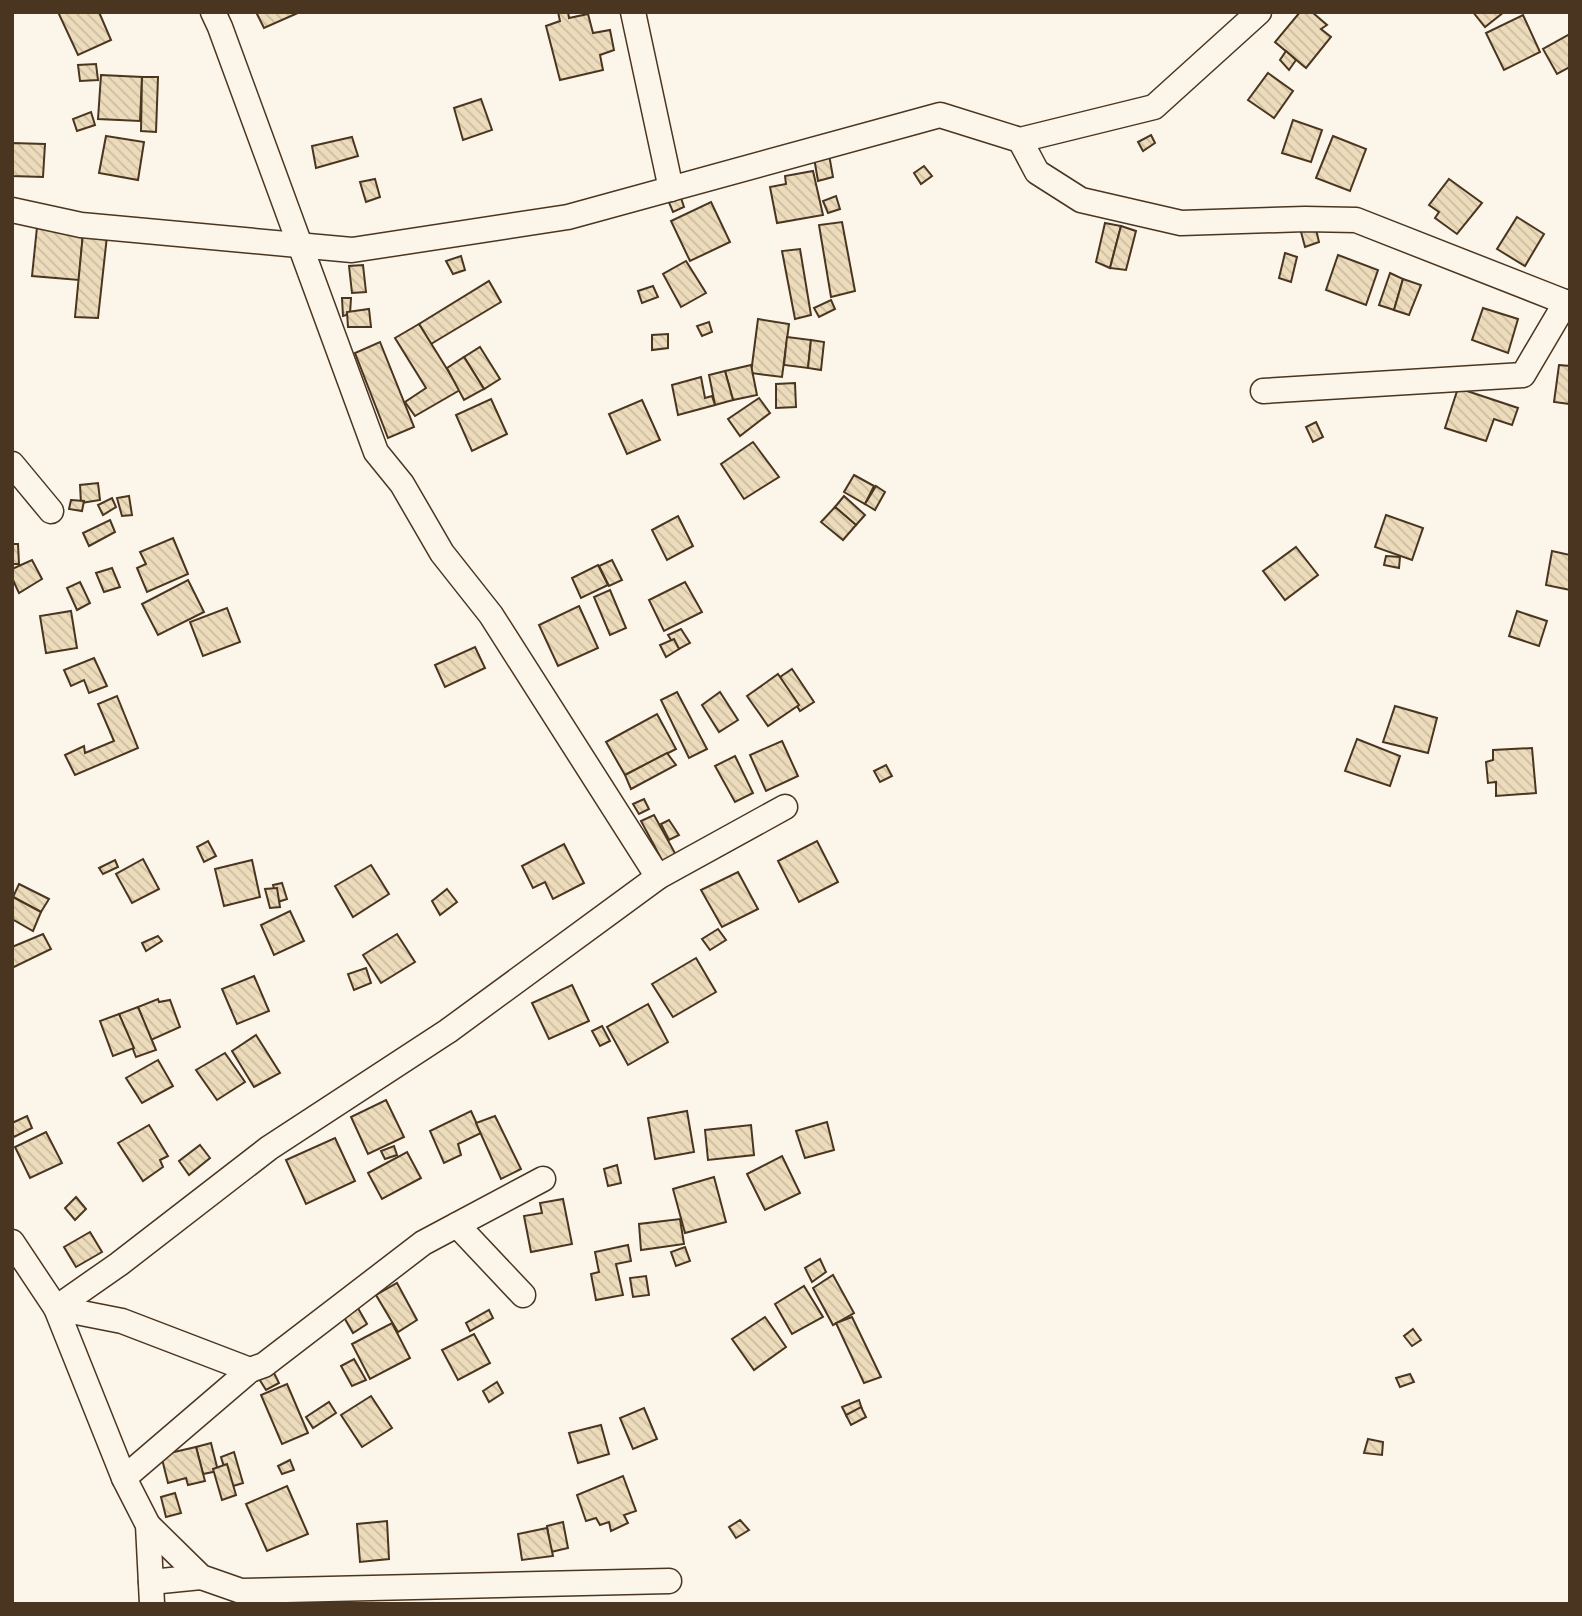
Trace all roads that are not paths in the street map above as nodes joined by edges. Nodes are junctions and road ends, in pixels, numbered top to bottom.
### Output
1 (213, 12) edge
2 (633, 12) edge
3 (1259, 12) edge
4 (1020, 140) junction
5 (671, 189) junction
6 (12, 210) edge
7 (300, 245) junction
8 (1568, 303) edge
9 (1263, 391) dead end
10 (12, 464) edge
11 (51, 511) dead end
12 (785, 807) dead end
13 (658, 877) junction
14 (542, 1179) dead end
15 (457, 1225) junction
16 (12, 1242) edge
17 (523, 1296) dead end
18 (56, 1308) junction
19 (250, 1370) junction
20 (124, 1478) junction
21 (148, 1525) junction
22 (201, 1577) junction
23 (669, 1581) dead end
24 (152, 1593) edge
25 (575, 1594) edge

1 - 7 street
2 - 5 street
3 - 4 street
4 - 5 street
4 - 8 street
5 - 7 street
6 - 7 street
7 - 13 street
8 - 9 street
10 - 11 street
12 - 13 street
13 - 18 street
14 - 15 street
15 - 17 street
15 - 19 street
16 - 18 street
18 - 19 street
18 - 20 street
19 - 20 street
20 - 21 street
21 - 22 street
21 - 24 street
22 - 24 street
22 - 25 street
23 - 25 street

